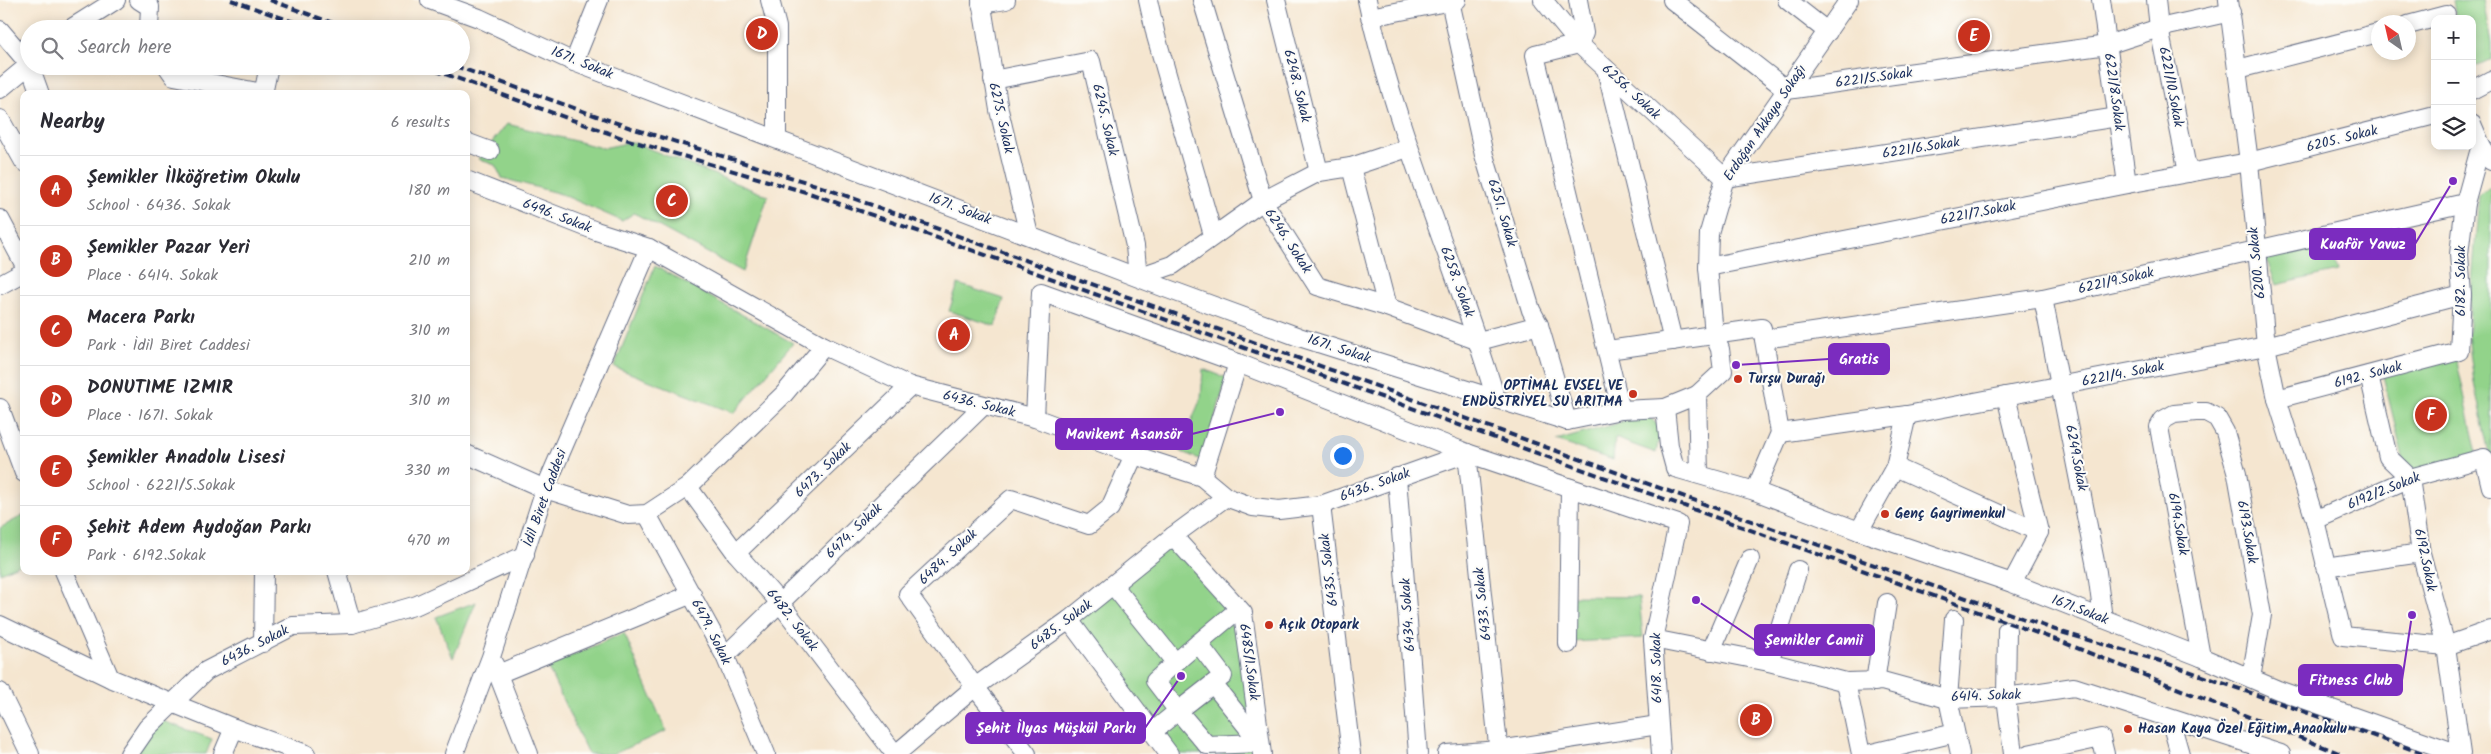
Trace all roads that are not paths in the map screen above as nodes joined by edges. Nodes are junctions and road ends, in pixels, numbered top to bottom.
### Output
1 (116, 0) edge
2 (139, 0) edge
3 (430, 0) edge
4 (472, 0) edge
5 (599, 0) edge
6 (770, 0) edge
7 (1006, 0) edge
8 (1148, 0) edge
9 (1202, 0) edge
10 (1276, 0) edge
11 (1454, 0) edge
12 (1543, 0) edge
13 (1578, 0) edge
14 (1672, 0) edge
15 (1787, 0) edge
16 (2101, 0) edge
17 (2156, 0) edge
18 (1846, 1) edge
19 (981, 2) edge
20 (2229, 6) edge
21 (1368, 8) edge
22 (2446, 11) edge
23 (479, 18) junction
24 (84, 20) edge
25 (149, 20) edge
26 (2416, 22) edge
27 (2159, 28) junction
28 (0, 30) edge
29 (1828, 32) junction
30 (2371, 35) edge
31 (1579, 44) junction
32 (2107, 45) junction
33 (20, 54) edge
34 (574, 62) junction
35 (1606, 69) junction
36 (2238, 69) junction
37 (20, 73) edge
38 (33, 75) edge
39 (173, 75) edge
40 (267, 75) edge
41 (993, 80) junction
42 (2491, 80) edge
43 (2476, 88) edge
44 (0, 90) edge
45 (38, 90) edge
46 (243, 90) edge
47 (264, 90) edge
48 (1787, 90) junction
49 (2431, 116) edge
50 (2118, 117) junction
51 (0, 118) edge
52 (2476, 134) edge
53 (777, 139) junction
54 (470, 144) edge
55 (2480, 145) junction
56 (1408, 148) junction
57 (490, 151) dead end
58 (20, 155) edge
59 (2491, 160) edge
60 (2249, 162) junction
61 (1351, 167) junction
62 (1319, 172) junction
63 (2188, 173) junction
64 (1725, 178) junction
65 (470, 182) edge
66 (2127, 184) junction
67 (1263, 201) junction
68 (2465, 203) junction
69 (0, 219) edge
70 (1213, 234) junction
71 (1029, 235) junction
72 (649, 248) junction
73 (2256, 249) junction
74 (20, 256) edge
75 (1708, 267) junction
76 (20, 274) edge
77 (1138, 277) junction
78 (0, 285) edge
79 (2462, 295) junction
80 (2043, 298) junction
81 (1387, 306) junction
82 (1539, 325) junction
83 (1714, 335) junction
84 (1764, 339) junction
85 (1479, 340) junction
86 (1673, 340) junction
87 (824, 346) junction
88 (2266, 346) junction
89 (1608, 350) junction
90 (2459, 351) joint
91 (1238, 363) junction
92 (2368, 375) junction
93 (910, 386) junction
94 (2062, 386) junction
95 (1697, 394) junction
96 (2006, 396) junction
97 (1496, 399) junction
98 (2276, 399) junction
99 (983, 406) junction
100 (0, 408) edge
101 (1664, 408) junction
102 (1621, 410) junction
103 (2189, 412) joint
104 (1907, 415) junction
105 (1035, 418) junction
106 (1567, 421) junction
107 (4, 430) edge
108 (1780, 433) junction
109 (19, 441) edge
110 (1467, 453) junction
111 (1134, 455) junction
112 (470, 456) edge
113 (1895, 467) junction
114 (2488, 473) edge
115 (1698, 474) junction
116 (1202, 477) junction
117 (1397, 477) junction
118 (2410, 478) junction
119 (688, 487) junction
120 (1570, 488) junction
121 (545, 490) junction
122 (1755, 491) junction
123 (1226, 497) junction
124 (1322, 505) junction
125 (648, 514) junction
126 (2315, 520) junction
127 (1858, 531) junction
128 (2039, 532) junction
129 (1173, 536) junction
130 (736, 553) junction
131 (2421, 553) junction
132 (525, 555) junction
133 (1750, 559) dead end
134 (2325, 567) junction
135 (1798, 570) dead end
136 (66, 575) edge
137 (264, 575) edge
138 (339, 575) edge
139 (2012, 583) junction
140 (1113, 585) junction
141 (692, 594) junction
142 (780, 603) junction
143 (1890, 604) dead end
144 (1239, 609) junction
145 (1954, 619) dead end
146 (2104, 619) junction
147 (1069, 620) junction
148 (352, 624) junction
149 (0, 625) edge
150 (2008, 630) dead end
151 (2491, 630) edge
152 (1653, 638) junction
153 (263, 643) junction
154 (1198, 643) junction
155 (1568, 644) dead end
156 (2446, 646) junction
157 (1711, 651) junction
158 (725, 656) junction
159 (491, 657) junction
160 (2201, 657) junction
161 (1175, 662) junction
162 (1768, 662) junction
163 (498, 674) junction
164 (110, 678) junction
165 (2252, 678) junction
166 (1846, 682) junction
167 (1879, 682) junction
168 (1213, 684) junction
169 (975, 687) junction
170 (0, 692) edge
171 (2006, 698) junction
172 (1948, 699) junction
173 (170, 703) junction
174 (1178, 711) junction
175 (2170, 719) junction
176 (1658, 725) junction
177 (234, 728) junction
178 (1152, 732) junction
179 (1955, 733) junction
180 (2103, 746) edge
181 (1222, 749) edge
182 (1261, 749) edge
183 (1499, 752) edge
184 (760, 753) edge
185 (30, 754) edge
186 (129, 754) edge
187 (223, 754) edge
188 (306, 754) edge
189 (454, 754) edge
190 (529, 754) edge
191 (896, 754) edge
192 (1027, 754) edge
193 (1169, 754) edge
194 (1352, 754) edge
195 (1418, 754) edge
196 (1447, 754) edge
197 (1661, 754) edge
198 (1861, 754) edge
199 (1868, 754) edge
200 (1960, 754) edge
201 (2013, 754) edge
202 (2028, 754) edge
203 (2180, 754) edge
204 (2281, 754) edge
205 (2460, 754) edge

1 - 24 street
2 - 25 street
3 - 23 street, 1671. Sokak
4 - 23 street
5 - 34 street
6 - 53 street
7 - 19 street
8 - 70 street
9 - 67 street, 6246. Sokak
10 - 62 street, 6248. Sokak
11 - 21 street
11 - 82 street, 6251. Sokak
12 - 31 street, 6256. Sokak
13 - 31 street
14 - 48 street
15 - 29 street
16 - 32 street, 6221/8.Sokak
17 - 27 street, 6221/10.Sokak
18 - 29 street, Erdoğan Akkaya Sokağı
19 - 41 street, 6275. Sokak
20 - 27 street, 6221/5.Sokak
20 - 36 street, 6200. Sokak
21 - 56 street, 6258. Sokak
22 - 26 street
23 - 34 street, 1671. Sokak
27 - 32 street, 6221/5.Sokak
27 - 63 street, 6221/10.Sokak
28 - 33 street
29 - 48 street, Erdoğan Akkaya Sokağı
30 - 36 street
31 - 35 street, 6256. Sokak
31 - 89 street
32 - 48 street, 6221/5.Sokak
32 - 50 street, 6221/8.Sokak
34 - 53 street, 1671. Sokak
35 - 64 street, 6256. Sokak
35 - 86 street
36 - 60 street, 6200. Sokak
37 - 44 street
38 - 45 street
39 - 46 street
40 - 47 street
41 - 71 street, 6275. Sokak
41 - 77 street, 6245. Sokak
42 - 43 street
48 - 64 street, Erdoğan Akkaya Sokağı
49 - 60 street, 6205. Sokak
50 - 64 street, 6221/6.Sokak
50 - 66 street, 6221/8.Sokak
51 - 58 street
52 - 55 street
53 - 71 street, 1671. Sokak
54 - 57 street
55 - 59 street
55 - 68 street, 6182. Sokak
56 - 61 street
56 - 85 street, 6258. Sokak
60 - 63 street, 6221/7.Sokak
60 - 73 street, 6200. Sokak
61 - 62 street
61 - 81 street
62 - 67 street
63 - 66 street, 6221/7.Sokak
64 - 75 street, Erdoğan Akkaya Sokağı
65 - 72 street, 6496. Sokak
66 - 75 street, 6221/7.Sokak
67 - 70 street
67 - 81 street, 6246. Sokak
68 - 73 street, 6221/9.Sokak
68 - 79 street, 6182. Sokak
69 - 74 street
70 - 77 street
71 - 77 street, 1671. Sokak
72 - 87 street, 6496. Sokak
72 - 121 street, İdil Biret Caddesi
73 - 80 street, 6221/9.Sokak
73 - 88 street, 6200. Sokak
75 - 83 street, Erdoğan Akkaya Sokağı
76 - 78 street
77 - 97 street, 1671. Sokak
79 - 88 street, 6221/4. Sokak
79 - 90 street, 6182. Sokak
80 - 84 street, 6221/9.Sokak
80 - 94 street, 6249.Sokak
81 - 85 street, 6246. Sokak
82 - 85 street
82 - 106 street, 6251. Sokak
83 - 84 street
83 - 86 street
83 - 95 street, Erdoğan Akkaya Sokağı
84 - 108 street
85 - 97 street, 6258. Sokak
86 - 89 street
87 - 93 street, 6436. Sokak
87 - 119 street
88 - 94 street, 6221/4. Sokak
88 - 98 street, 6200. Sokak
89 - 102 street
90 - 92 street, 6192. Sokak
91 - 105 street
91 - 110 street
91 - 116 street
92 - 98 street, 6192. Sokak
92 - 118 street
93 - 99 street, 6436. Sokak
93 - 130 street, 6473. Sokak
94 - 96 street, 6221/4. Sokak
94 - 146 street, 6249.Sokak
95 - 101 street
95 - 115 street
96 - 104 street, 6221/4. Sokak
96 - 128 street
97 - 106 street
98 - 126 street, 6200. Sokak
99 - 105 street, 6436. Sokak
99 - 142 street, 6474. Sokak
100 - 107 street
101 - 102 street
101 - 115 street, 1671.Sokak
102 - 106 street
103 - 160 street, 6194.Sokak
103 - 165 street, 6193.Sokak
104 - 108 street, 6221/4. Sokak
104 - 113 street
105 - 111 street, 6436. Sokak
107 - 109 street
108 - 122 street
110 - 117 street, 6436. Sokak
110 - 120 street
110 - 183 street, 6433. Sokak
111 - 116 street, 6436. Sokak
111 - 169 street, 6484. Sokak
112 - 121 street
113 - 127 street
113 - 128 street
114 - 118 street, 6192/2.Sokak
115 - 122 street, 1671.Sokak
116 - 123 street, 6436. Sokak
117 - 124 street, 6436. Sokak
117 - 195 street, 6434. Sokak
118 - 126 street, 6192/2.Sokak
118 - 131 street, 6192.Sokak
119 - 125 street
119 - 130 street, 6482. Sokak
120 - 152 street, 6418. Sokak
120 - 155 street
121 - 125 street
121 - 132 street, İdil Biret Caddesi
122 - 127 street, 1671.Sokak
123 - 124 street, 6436. Sokak
123 - 129 street, 6485. Sokak
124 - 194 street, 6435. Sokak
125 - 141 street, 6479. Sokak
126 - 134 street, 6200. Sokak
127 - 139 street, 1671.Sokak
128 - 139 street
129 - 140 street, 6485. Sokak
129 - 144 street, 6485/1.Sokak
130 - 142 street, 6482. Sokak
131 - 134 street
131 - 156 street, 6192.Sokak
132 - 148 street, 6436. Sokak
132 - 159 street, İdil Biret Caddesi
133 - 157 street
134 - 156 street, 6200. Sokak
135 - 162 street
136 - 164 street
137 - 153 street
138 - 148 street
139 - 146 street, 1671.Sokak
140 - 147 street, 6485. Sokak
140 - 161 street
141 - 158 street, 6479. Sokak
141 - 163 street
142 - 158 street, 6474. Sokak
142 - 191 street, 6482. Sokak
143 - 167 street
144 - 154 street
144 - 182 street, 6485/1.Sokak
145 - 172 street
146 - 160 street, 1671.Sokak
147 - 169 street, 6485. Sokak
147 - 178 street
148 - 153 street, 6436. Sokak
149 - 164 street
150 - 171 street
151 - 156 street
152 - 157 street, 6414. Sokak
152 - 176 street, 6418. Sokak
153 - 173 street, 6436. Sokak
154 - 161 street
154 - 168 street
156 - 205 street, 6192.Sokak
157 - 162 street, 6414. Sokak
158 - 184 street, 6479. Sokak
159 - 163 street
159 - 189 street, İdil Biret Caddesi
160 - 165 street, 1671.Sokak
161 - 174 street
162 - 166 street, 6414. Sokak
163 - 190 street
164 - 173 street
165 - 205 street, 1671.Sokak
166 - 167 street, 6414. Sokak
166 - 198 street
167 - 172 street, 6414. Sokak
168 - 174 street
168 - 182 street
169 - 191 street, 6485. Sokak
169 - 192 street, 6484. Sokak
170 - 185 street
171 - 172 street, 6414. Sokak
171 - 175 street, 6414. Sokak
171 - 201 street
172 - 179 street
173 - 177 street
173 - 186 street, 6436. Sokak
174 - 178 street
174 - 181 street
175 - 203 street
175 - 204 street
176 - 183 street
176 - 197 street, 6418. Sokak
177 - 187 street
177 - 188 street
178 - 193 street
179 - 199 street
179 - 200 street
180 - 202 street
181 - 182 street
183 - 196 street

